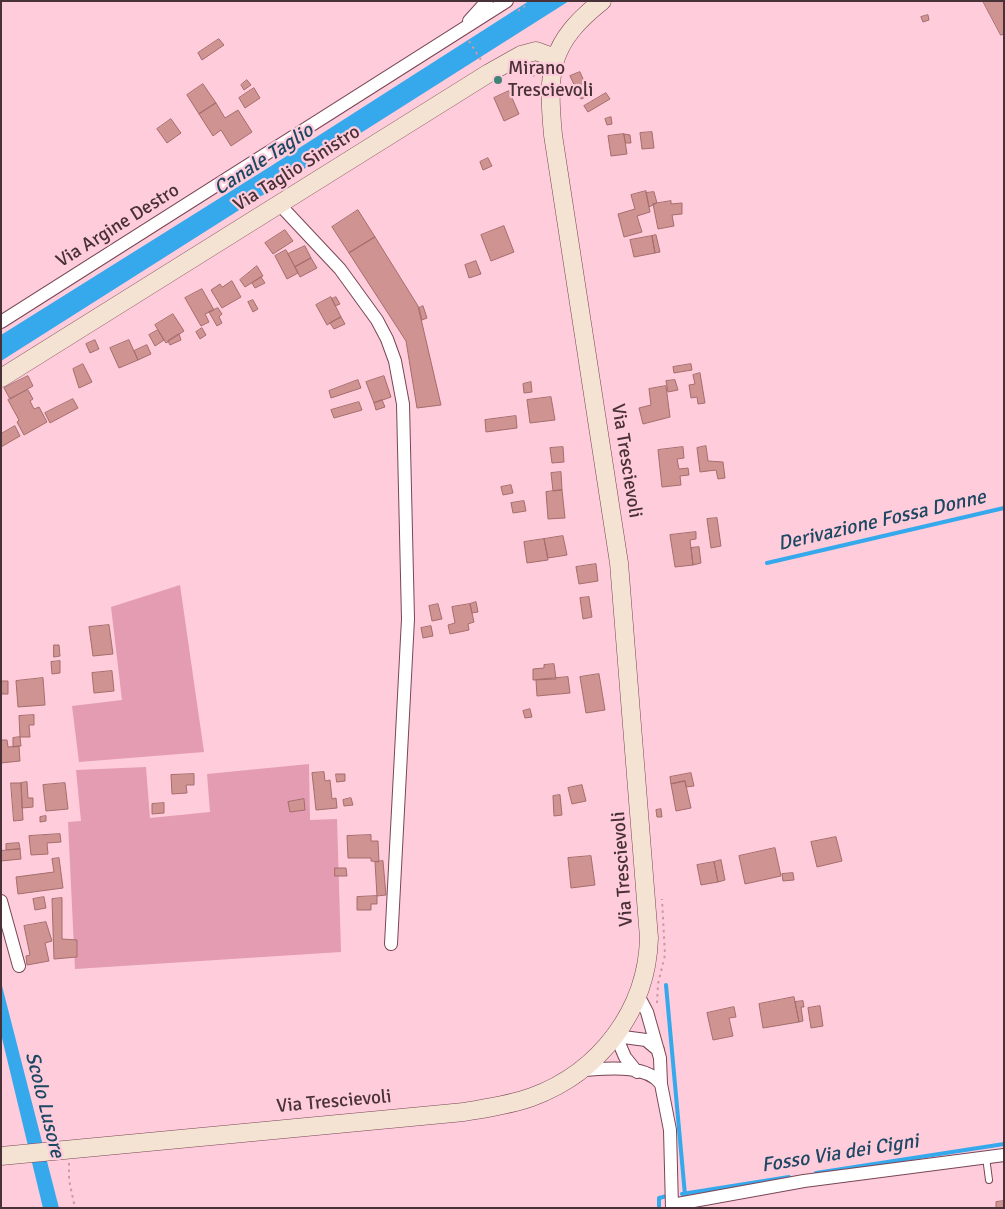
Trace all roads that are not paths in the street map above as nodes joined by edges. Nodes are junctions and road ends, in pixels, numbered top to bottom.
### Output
1 (487, 1) edge
2 (508, 1) edge
3 (602, 1) edge
4 (467, 27) junction
5 (555, 58) junction
6 (280, 205) junction
7 (1, 322) edge
8 (1, 378) edge
9 (1, 900) edge
10 (391, 944) dead end
11 (19, 966) dead end
12 (638, 994) junction
13 (616, 1036) junction
14 (658, 1050) junction
15 (581, 1070) junction
16 (637, 1072) junction
17 (661, 1084) junction
18 (6, 1155) edge
19 (1004, 1155) edge
20 (986, 1157) junction
21 (989, 1180) dead end
22 (672, 1206) edge

1 - 4 street
2 - 4 street, Via Argine Destro
3 - 5 main road
4 - 7 street, Via Argine Destro
5 - 6 main road, Via Taglio Sinistro
5 - 12 main road, Via Trescievoli
6 - 8 main road, Via Taglio Sinistro
6 - 10 street
9 - 11 street
12 - 13 main road, Via Trescievoli
12 - 14 street
13 - 14 street
13 - 15 main road, Via Trescievoli
13 - 16 street
14 - 17 street
15 - 16 street
15 - 18 main road, Via Trescievoli
16 - 17 street
17 - 22 street
19 - 20 street
20 - 21 lane
20 - 22 street

